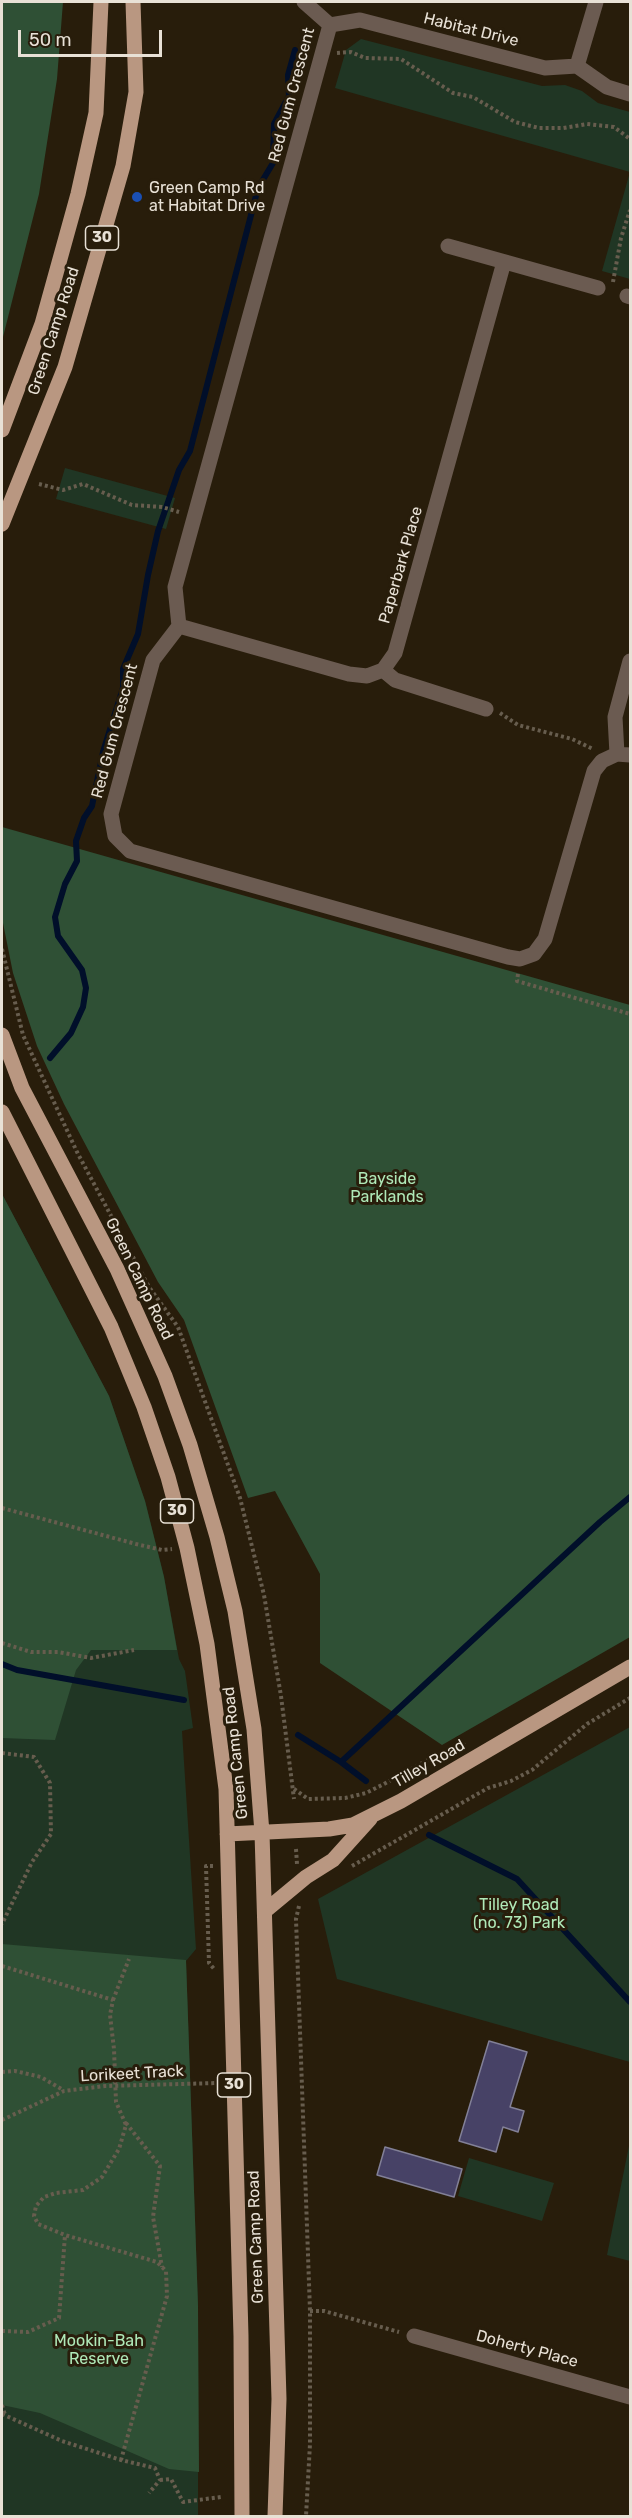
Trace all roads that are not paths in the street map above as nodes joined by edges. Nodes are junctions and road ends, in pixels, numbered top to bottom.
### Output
1 (101, 2) edge
2 (133, 2) edge
3 (304, 2) edge
4 (596, 2) edge
5 (330, 25) junction
6 (577, 66) junction
7 (630, 94) edge
8 (448, 246) dead end
9 (504, 262) junction
10 (605, 290) road end
11 (2, 430) edge
12 (2, 524) edge
13 (179, 626) junction
14 (630, 661) edge
15 (383, 670) junction
16 (486, 708) road end
17 (624, 754) edge
18 (2, 1035) edge
19 (2, 1112) edge
20 (630, 1667) edge
21 (373, 1816) junction
22 (262, 1833) junction
23 (227, 1834) junction
24 (264, 1911) junction
25 (414, 2336) road end
26 (630, 2397) edge
27 (242, 2517) edge
28 (275, 2517) edge

1 - 11 main road, Green Camp Road / 30
2 - 12 main road, Green Camp Road / 30
3 - 5 street
4 - 6 street
5 - 6 street, Habitat Drive
5 - 13 street, Red Gum Crescent
6 - 7 street
8 - 9 street
9 - 10 street
9 - 15 street, Paperbark Place
13 - 15 street
13 - 17 street, Red Gum Crescent
14 - 17 street
15 - 16 street
18 - 22 main road, Green Camp Road / 30
19 - 23 main road, Green Camp Road / 30
20 - 21 main road, Tilley Road
21 - 22 main road, Tilley Road
21 - 24 main road
22 - 23 main road, Tilley Road
22 - 24 main road, Green Camp Road / 30
23 - 27 main road, Green Camp Road / 30
24 - 28 main road, Green Camp Road / 30
25 - 26 street, Doherty Place

